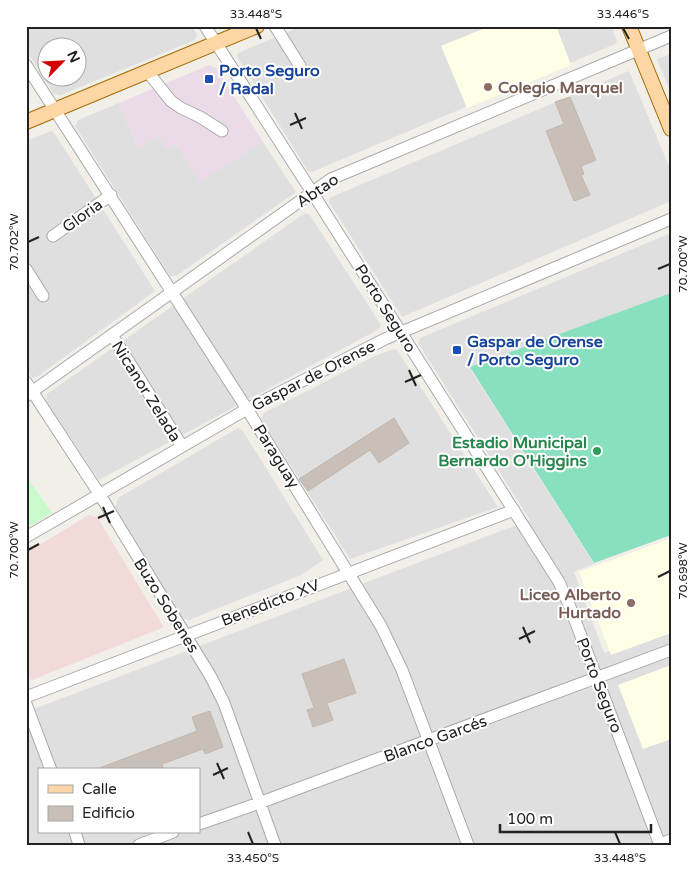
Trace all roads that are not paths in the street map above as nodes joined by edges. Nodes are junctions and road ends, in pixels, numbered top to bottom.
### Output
1 (205, 26) edge
2 (257, 26) edge
3 (275, 26) edge
4 (629, 26) edge
5 (671, 36) edge
6 (216, 43) junction
7 (638, 50) junction
8 (26, 65) edge
9 (300, 66) dead end
10 (147, 72) junction
11 (55, 109) junction
12 (26, 122) edge
13 (671, 129) edge
14 (222, 131) dead end
15 (312, 192) junction
16 (111, 195) junction
17 (671, 219) edge
18 (53, 236) dead end
19 (26, 269) edge
20 (173, 292) junction
21 (43, 296) dead end
22 (401, 332) junction
23 (112, 335) junction
24 (28, 390) edge
25 (247, 409) junction
26 (182, 446) junction
27 (100, 494) junction
28 (514, 510) junction
29 (26, 537) edge
30 (348, 572) junction
31 (186, 635) junction
32 (671, 650) edge
33 (597, 678) junction
34 (26, 697) edge
35 (26, 704) edge
36 (429, 740) junction
37 (50, 768) edge
38 (259, 803) junction
39 (200, 824) edge
40 (168, 834) edge
41 (662, 843) edge
42 (140, 845) edge
43 (275, 845) edge
44 (468, 845) edge

1 - 6 street, Porto Seguro
2 - 6 main road
3 - 9 street
4 - 7 main road
5 - 7 street, Abtao
6 - 10 main road
6 - 15 street, Porto Seguro
7 - 13 main road
7 - 15 street, Abtao
8 - 11 street, Paraguay
10 - 11 main road
10 - 14 street
11 - 12 main road
11 - 16 street, Paraguay
15 - 20 street, Abtao
15 - 22 street, Porto Seguro
16 - 18 street, Gloria
16 - 20 street, Paraguay
17 - 22 street, Gaspar de Orense
19 - 21 street
20 - 23 street, Abtao
20 - 25 street, Paraguay
22 - 25 street, Gaspar de Orense
22 - 28 street, Porto Seguro
23 - 24 street, Abtao
23 - 26 street, Nicanor Zelada
24 - 27 street, Buzo Sobenes
25 - 26 street, Gaspar de Orense
25 - 30 street, Paraguay
26 - 27 street, Gaspar de Orense
27 - 29 street, Gaspar de Orense
27 - 31 street, Buzo Sobenes
28 - 30 street, Benedicto XV
28 - 33 street, Porto Seguro
30 - 31 street, Benedicto XV
30 - 36 street, Paraguay
31 - 34 street, Benedicto XV
31 - 38 street, Buzo Sobenes
32 - 33 street, Blanco Garcés
33 - 36 street, Blanco Garcés
33 - 41 street, Porto Seguro
35 - 37 street
36 - 38 street, Blanco Garcés
36 - 44 street, Paraguay
38 - 39 street, Blanco Garcés
38 - 43 street, Buzo Sobenes
40 - 42 street

